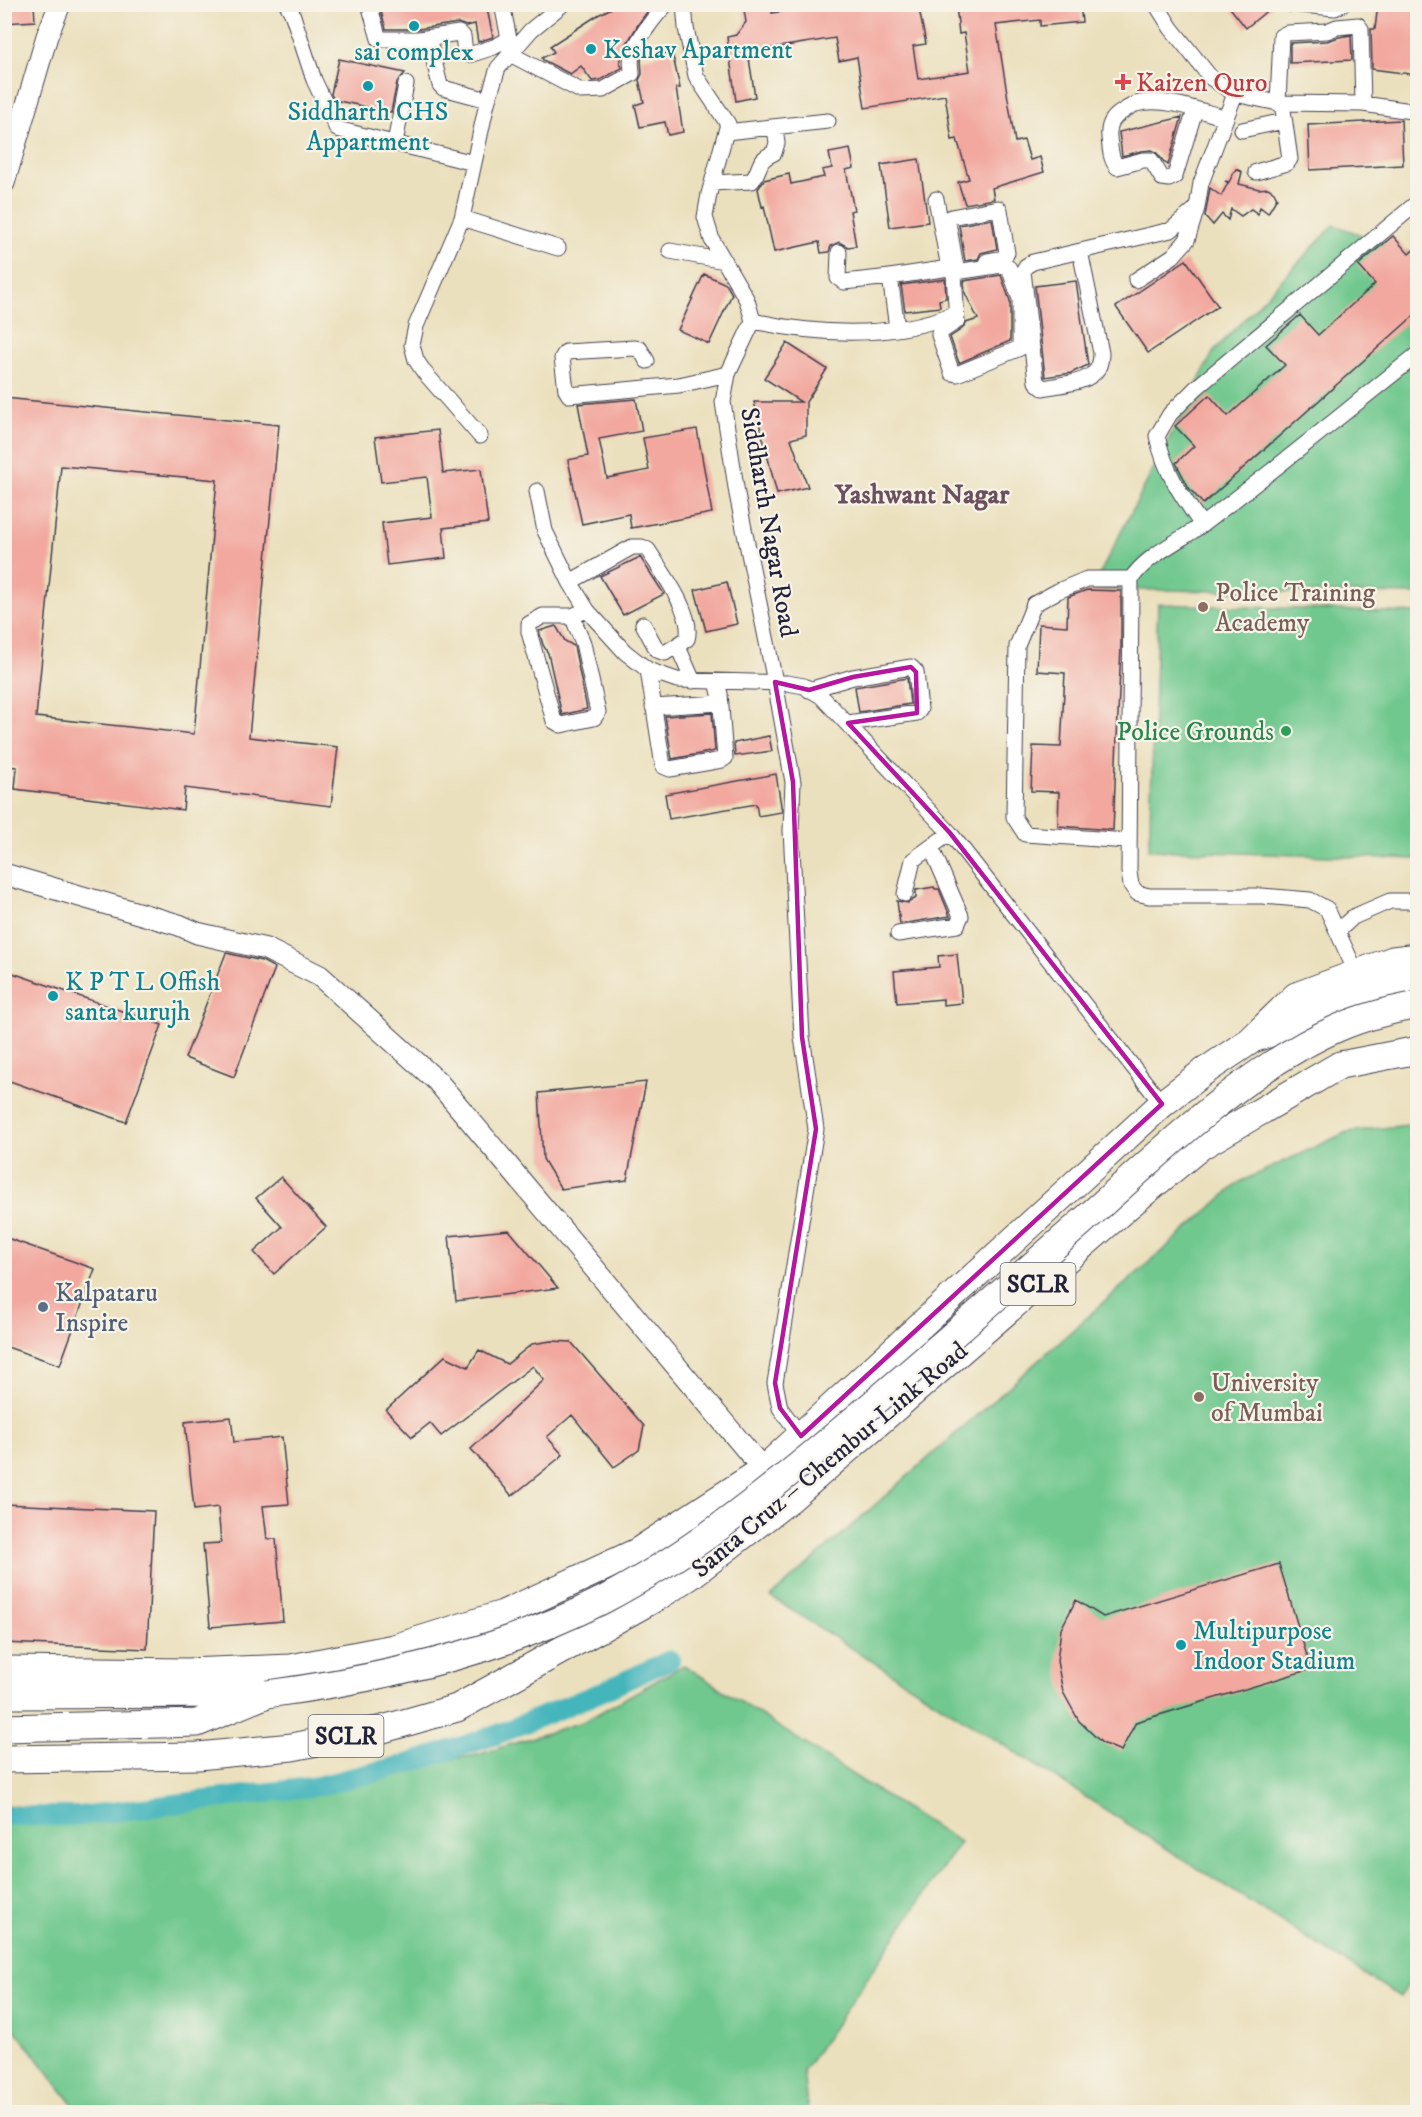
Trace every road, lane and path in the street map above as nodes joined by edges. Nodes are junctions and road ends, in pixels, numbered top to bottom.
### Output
1 (60, 4) edge
2 (287, 4) edge
3 (369, 4) edge
4 (502, 4) edge
5 (563, 4) edge
6 (667, 4) edge
7 (684, 4) edge
8 (1156, 4) edge
9 (1290, 4) edge
10 (1342, 4) edge
11 (430, 45) dead end
12 (511, 47) junction
13 (406, 84) dead end
14 (1235, 94) junction
15 (488, 99) junction
16 (1280, 103) junction
17 (1363, 104) junction
18 (1195, 110) junction
19 (1418, 112) edge
20 (1226, 118) junction
21 (1284, 121) junction
22 (828, 122) dead end
23 (775, 128) junction
24 (1242, 130) dead end
25 (726, 132) junction
26 (394, 143) junction
27 (474, 164) junction
28 (1256, 172) dead end
29 (4, 183) edge
30 (712, 183) junction
31 (936, 199) dead end
32 (1418, 202) edge
33 (1197, 208) junction
34 (462, 218) junction
35 (558, 248) dead end
36 (670, 251) dead end
37 (1080, 251) junction
38 (839, 252) dead end
39 (725, 261) junction
40 (953, 268) junction
41 (890, 277) junction
42 (1136, 280) dead end
43 (956, 312) junction
44 (753, 321) junction
45 (921, 323) junction
46 (897, 328) junction
47 (939, 333) junction
48 (1418, 354) edge
49 (647, 361) dead end
50 (728, 374) junction
51 (480, 435) dead end
52 (537, 491) dead end
53 (1202, 525) junction
54 (1131, 579) junction
55 (570, 582) junction
56 (579, 613) junction
57 (643, 624) dead end
58 (678, 647) junction
59 (648, 670) junction
60 (693, 681) junction
61 (717, 682) junction
62 (775, 682) junction
63 (809, 690) junction
64 (721, 703) junction
65 (653, 707) junction
66 (848, 723) junction
67 (950, 833) junction
68 (1128, 841) junction
69 (931, 847) junction
70 (4, 874) edge
71 (905, 894) dead end
72 (1418, 901) edge
73 (1338, 931) junction
74 (898, 934) dead end
75 (1418, 957) edge
76 (1356, 972) junction
77 (1418, 980) edge
78 (1418, 1005) edge
79 (1250, 1041) junction
80 (1418, 1050) edge
81 (1162, 1104) junction
82 (801, 1437) junction
83 (763, 1470) junction
84 (790, 1499) junction
85 (4, 1670) edge
86 (267, 1694) junction
87 (4, 1695) edge
88 (4, 1728) edge
89 (4, 1759) edge

1 - 29 street
2 - 26 street
3 - 12 street
4 - 12 street
5 - 12 street
6 - 12 street
7 - 25 street
8 - 14 street
9 - 10 street
11 - 15 street
12 - 15 street
13 - 26 street
14 - 16 street
14 - 20 street
15 - 27 street
16 - 17 street
16 - 17 street
16 - 21 street
17 - 19 street
18 - 18 street
18 - 20 street
20 - 33 street
21 - 24 street
21 - 28 street
22 - 23 street
23 - 25 street
23 - 30 street
25 - 30 street
26 - 27 street
27 - 34 street
30 - 39 street
31 - 40 street
32 - 53 street
33 - 37 street
33 - 42 street
34 - 35 street
34 - 51 street
36 - 39 street
37 - 37 street
38 - 41 street
39 - 44 street
40 - 40 street
40 - 41 street
41 - 46 street
43 - 45 street
43 - 47 street
43 - 47 street
44 - 46 street
44 - 50 street, Siddharth Nagar Road
45 - 46 street
45 - 47 street
48 - 53 street
49 - 50 street
50 - 62 street, Siddharth Nagar Road
52 - 55 street
53 - 54 street
54 - 68 street
54 - 68 street
55 - 56 street
55 - 58 street
56 - 56 street
56 - 59 street
57 - 58 street
58 - 60 street
59 - 60 street
59 - 65 street
60 - 61 street
61 - 62 street
61 - 64 street
62 - 63 street
62 - 82 street, Siddharth Nagar Road
63 - 66 street
63 - 66 street
64 - 65 street
64 - 65 street
66 - 67 street
67 - 69 street
67 - 81 street
68 - 73 street
69 - 71 street
69 - 74 street
70 - 83 street
72 - 73 street
73 - 76 street
75 - 76 highway, Santa Cruz – Chembur Link Road / SCLR
76 - 79 highway, Santa Cruz – Chembur Link Road / SCLR
77 - 79 highway
78 - 86 highway, bridge
79 - 81 highway, Santa Cruz – Chembur Link Road / SCLR
80 - 84 highway, Santa Cruz – Chembur Link Road / SCLR
81 - 82 highway, Santa Cruz – Chembur Link Road / SCLR
82 - 83 highway, Santa Cruz – Chembur Link Road / SCLR
83 - 84 street
83 - 85 highway, Santa Cruz – Chembur Link Road / SCLR
84 - 89 highway, Santa Cruz – Chembur Link Road / SCLR
86 - 87 highway
86 - 88 highway

